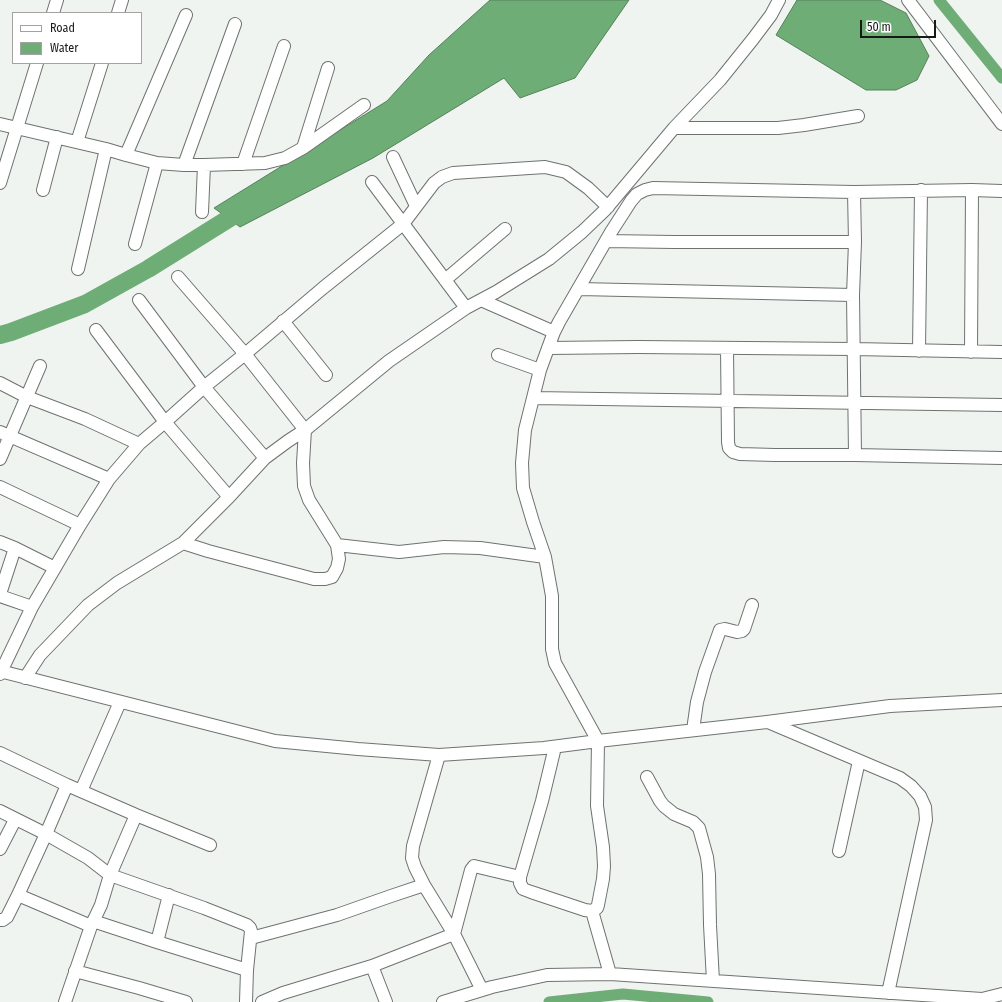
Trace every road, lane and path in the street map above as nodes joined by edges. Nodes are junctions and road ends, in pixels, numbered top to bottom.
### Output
1 (57, 0) edge
2 (122, 0) edge
3 (779, 0) edge
4 (908, 0) edge
5 (53, 12) edge
6 (118, 12) edge
7 (186, 15) dead end
8 (235, 24) dead end
9 (284, 46) dead end
10 (37, 64) edge
11 (102, 64) edge
12 (328, 68) dead end
13 (364, 104) dead end
14 (858, 116) dead end
15 (0, 124) edge
16 (1002, 124) edge
17 (17, 128) junction
18 (674, 128) junction
19 (57, 137) junction
20 (77, 142) junction
21 (303, 148) junction
22 (106, 149) junction
23 (126, 155) junction
24 (393, 157) dead end
25 (157, 163) junction
26 (244, 164) junction
27 (184, 165) junction
28 (204, 165) junction
29 (372, 182) dead end
30 (0, 183) edge
31 (43, 190) dead end
32 (921, 190) junction
33 (972, 190) junction
34 (1002, 191) edge
35 (854, 192) junction
36 (416, 206) junction
37 (606, 209) junction
38 (202, 212) dead end
39 (619, 219) junction
40 (403, 224) junction
41 (505, 229) dead end
42 (606, 240) junction
43 (855, 242) junction
44 (135, 244) dead end
45 (78, 269) dead end
46 (178, 276) dead end
47 (445, 280) junction
48 (578, 289) junction
49 (853, 295) junction
50 (139, 300) dead end
51 (481, 300) junction
52 (466, 308) junction
53 (283, 321) junction
54 (96, 330) dead end
55 (554, 332) junction
56 (548, 348) junction
57 (727, 348) junction
58 (854, 349) junction
59 (919, 351) junction
60 (971, 352) junction
61 (1002, 352) edge
62 (245, 354) junction
63 (498, 355) dead end
64 (40, 366) dead end
65 (540, 370) junction
66 (326, 375) dead end
67 (0, 384) edge
68 (204, 387) junction
69 (27, 397) junction
70 (533, 398) junction
71 (728, 401) junction
72 (854, 403) junction
73 (1002, 405) edge
74 (165, 422) junction
75 (305, 430) junction
76 (5, 434) edge
77 (139, 444) junction
78 (855, 455) junction
79 (265, 458) junction
80 (1002, 458) edge
81 (0, 459) edge
82 (108, 479) junction
83 (0, 487) edge
84 (229, 497) junction
85 (80, 525) junction
86 (0, 542) edge
87 (183, 543) junction
88 (337, 545) junction
89 (15, 548) junction
90 (545, 557) junction
91 (55, 568) junction
92 (0, 595) edge
93 (752, 605) dead end
94 (32, 607) junction
95 (1, 672) edge
96 (25, 678) junction
97 (1002, 700) edge
98 (120, 702) junction
99 (767, 722) junction
100 (693, 730) junction
101 (598, 741) junction
102 (555, 747) junction
103 (0, 753) edge
104 (439, 755) junction
105 (859, 761) junction
106 (647, 777) dead end
107 (67, 785) junction
108 (81, 791) junction
109 (0, 811) edge
110 (136, 815) junction
111 (16, 820) junction
112 (46, 834) junction
113 (210, 845) dead end
114 (0, 849) edge
115 (839, 851) dead end
116 (110, 875) junction
117 (520, 877) junction
118 (424, 885) junction
119 (18, 895) junction
120 (169, 895) junction
121 (592, 911) junction
122 (0, 920) edge
123 (92, 923) junction
124 (454, 934) junction
125 (251, 938) junction
126 (157, 942) junction
127 (372, 966) junction
128 (247, 970) junction
129 (75, 971) junction
130 (610, 974) junction
131 (713, 981) junction
132 (482, 990) junction
133 (888, 993) junction
134 (1002, 994) edge
135 (285, 997) edge
136 (65, 1002) edge
137 (186, 1002) edge
138 (246, 1002) edge
139 (262, 1002) edge
140 (386, 1002) edge
141 (443, 1002) edge

1 - 5 street
2 - 6 street
3 - 18 street
4 - 16 street
7 - 23 street
8 - 27 street
9 - 26 street
10 - 17 street
11 - 20 street
12 - 21 street
13 - 21 street
14 - 18 street
15 - 17 street
17 - 19 street
17 - 30 street
18 - 37 street
19 - 20 street
19 - 31 street
20 - 22 street
21 - 26 street
22 - 23 street
22 - 45 street
23 - 25 street
24 - 36 street
25 - 27 street
25 - 44 street
26 - 28 street
27 - 28 street
28 - 38 street
29 - 40 street
32 - 33 street
32 - 35 street
32 - 59 street
33 - 34 street
33 - 60 street
35 - 39 street
35 - 43 street
36 - 37 street
36 - 40 street
37 - 39 street
37 - 51 street
39 - 42 street
40 - 47 street
40 - 53 street
41 - 47 street
42 - 43 street
42 - 48 street
43 - 49 street
46 - 62 street
47 - 52 street
48 - 49 street
48 - 55 street
49 - 58 street
50 - 68 street
51 - 52 street
51 - 55 street
52 - 75 street
53 - 62 street
53 - 66 street
54 - 74 street
55 - 56 street
56 - 57 street
56 - 65 street
57 - 58 street
57 - 71 street
58 - 59 street
58 - 72 street
59 - 60 street
60 - 61 street
62 - 68 street
62 - 75 street
63 - 65 street
64 - 69 street
65 - 70 street
67 - 69 street
68 - 74 street
68 - 79 street
69 - 76 street
69 - 77 street
70 - 71 street
70 - 90 street
71 - 72 street
71 - 78 street
72 - 73 street
72 - 78 street
74 - 77 street
74 - 84 street
75 - 79 street
75 - 88 street
76 - 81 street
76 - 82 street
77 - 82 street
78 - 80 street
79 - 84 street
82 - 85 street
83 - 85 street
84 - 87 street
85 - 91 street
86 - 89 street
87 - 88 street
87 - 96 street
88 - 90 street
89 - 91 street
89 - 92 street
90 - 101 street
91 - 94 street
92 - 94 street
93 - 100 street
94 - 95 street
95 - 96 street
96 - 98 street
97 - 99 street
98 - 104 street
98 - 108 street
99 - 100 street
99 - 105 street
100 - 101 street
101 - 102 street
101 - 121 street
102 - 104 street
102 - 117 street
103 - 107 street
104 - 118 street
105 - 115 street
105 - 133 street
106 - 131 street
107 - 108 street
107 - 112 street
108 - 110 street
109 - 111 street
110 - 113 street
110 - 116 street
111 - 112 street
111 - 114 street
112 - 116 street
112 - 119 street
116 - 120 street
116 - 123 street
117 - 121 street
117 - 124 street
118 - 124 street
118 - 125 street
119 - 122 street
119 - 123 street
120 - 125 street
120 - 126 street
121 - 130 street
123 - 126 street
123 - 129 street
124 - 127 street
124 - 132 street
125 - 128 street
126 - 128 street
127 - 135 street
127 - 140 street
128 - 138 street
129 - 136 street
129 - 137 street
130 - 131 street
130 - 132 street
131 - 133 street
132 - 141 street
133 - 134 street
135 - 139 street

